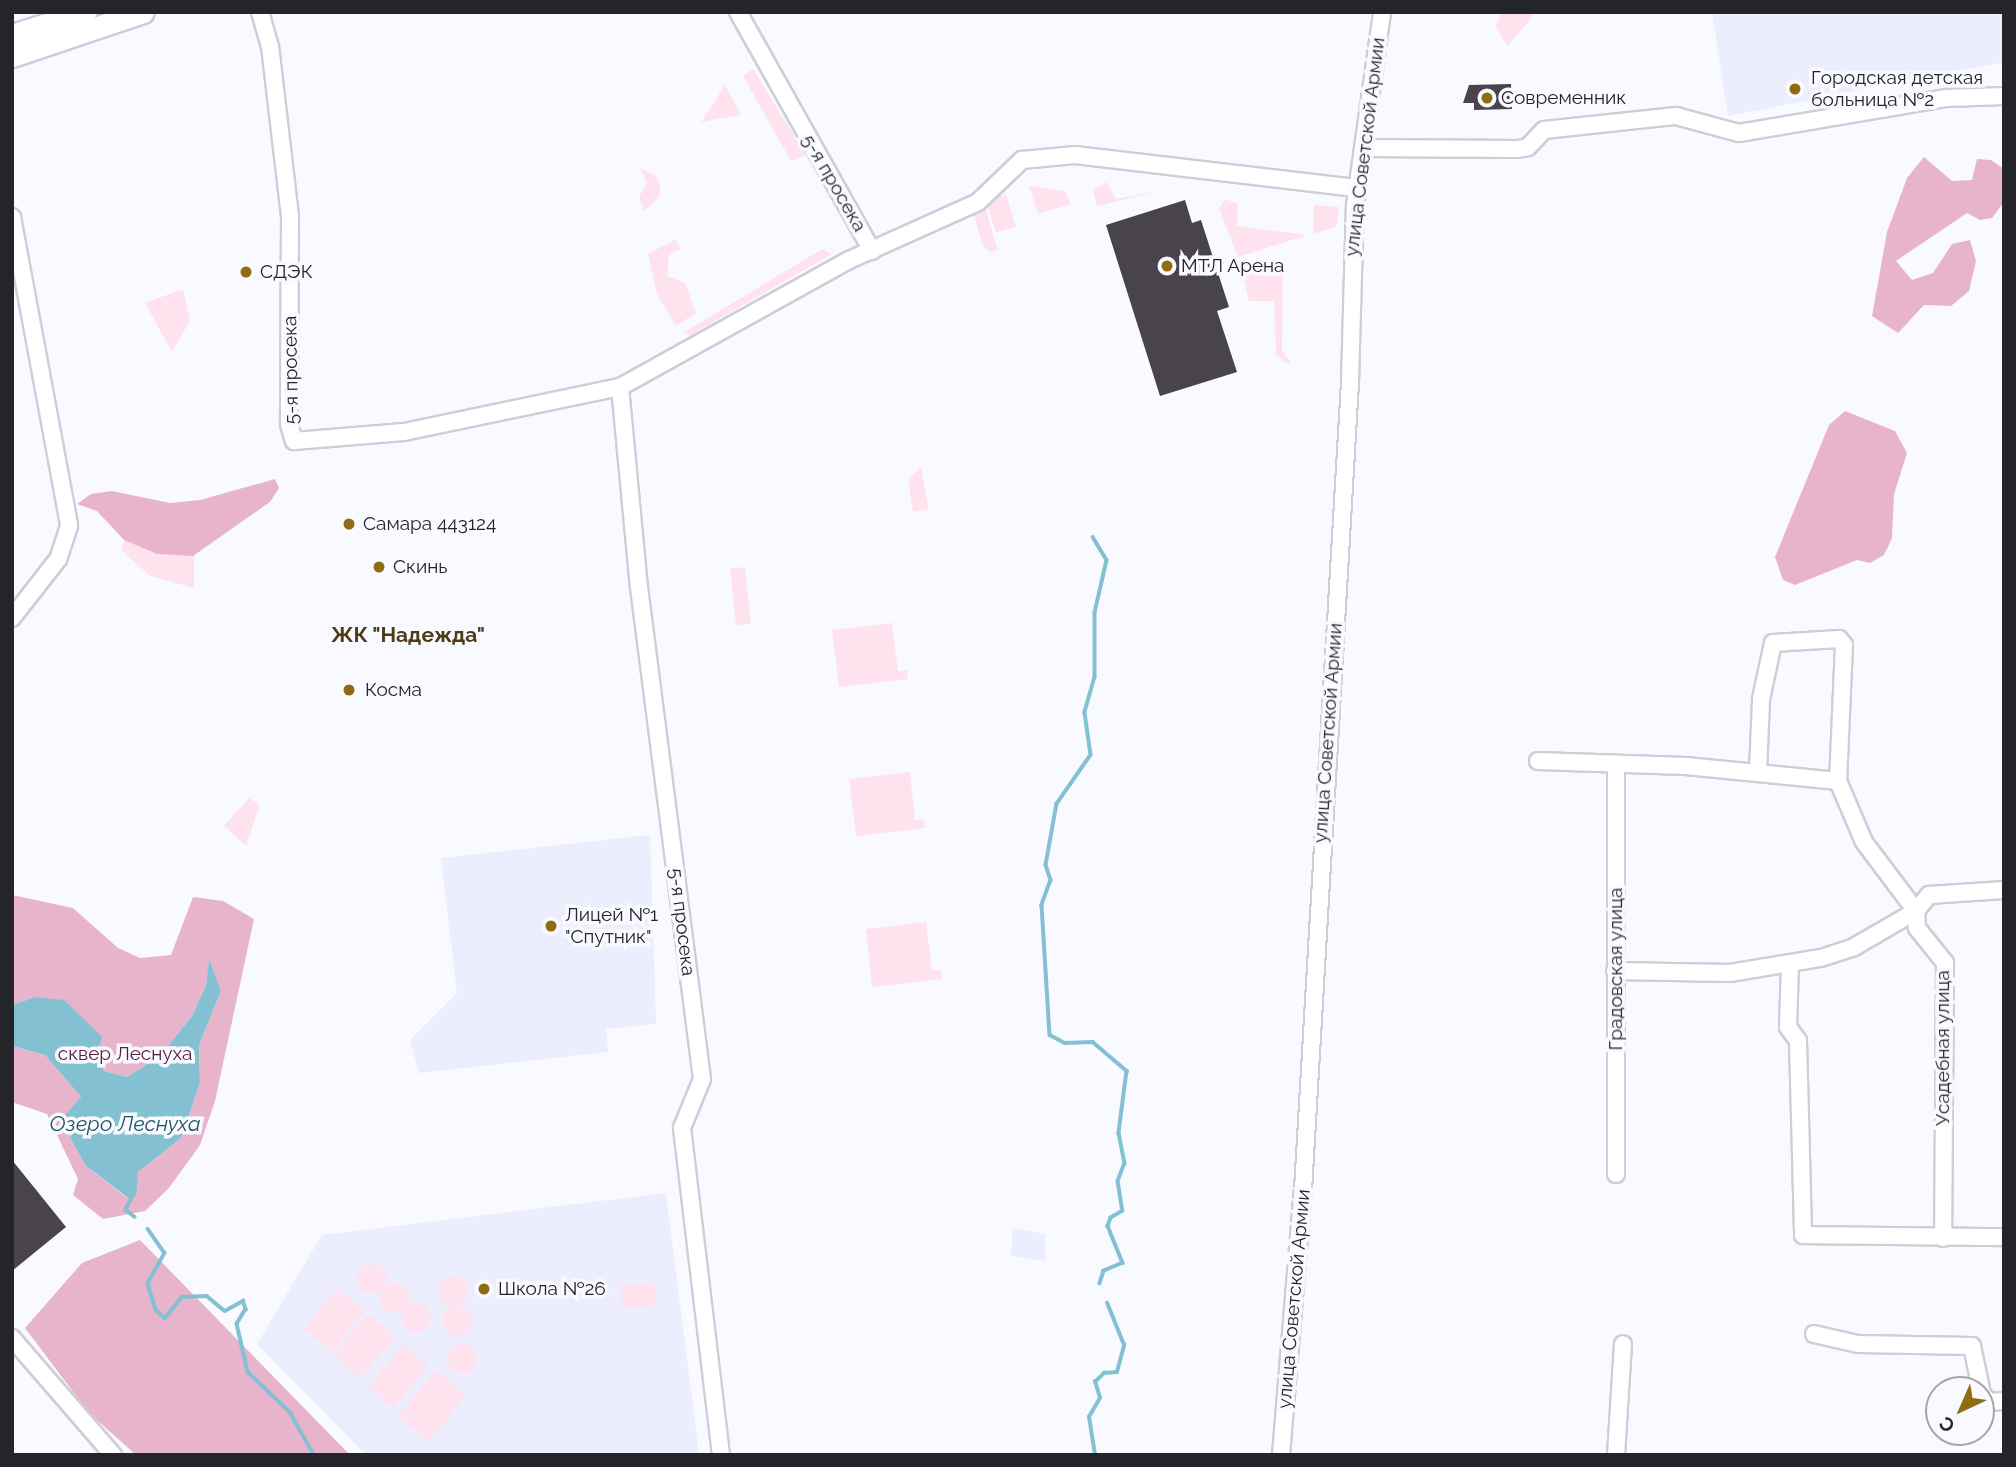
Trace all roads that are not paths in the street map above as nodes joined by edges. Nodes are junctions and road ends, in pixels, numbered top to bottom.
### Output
1 (85, 12) edge
2 (143, 12) edge
3 (260, 12) edge
4 (738, 12) edge
5 (1382, 12) edge
6 (12, 35) edge
7 (12, 56) edge
8 (2004, 96) edge
9 (1364, 148) junction
10 (1356, 188) junction
11 (12, 217) edge
12 (872, 251) junction
13 (620, 387) junction
14 (12, 618) edge
15 (1538, 761) dead end
16 (1616, 764) junction
17 (1758, 772) junction
18 (1838, 781) junction
19 (2004, 890) edge
20 (1916, 911) junction
21 (1790, 964) junction
22 (1615, 971) junction
23 (1616, 1174) dead end
24 (2004, 1237) edge
25 (1943, 1238) junction
26 (1814, 1334) dead end
27 (12, 1338) edge
28 (1623, 1344) dead end
29 (2004, 1401) edge
30 (113, 1455) edge
31 (721, 1455) edge
32 (1281, 1455) edge
33 (1616, 1455) edge

1 - 6 main road
2 - 7 main road
3 - 13 street, 5-я просека
4 - 12 street, 5-я просека
5 - 9 street, улица Советской Армии
8 - 9 street
9 - 10 street, улица Советской Армии
10 - 12 street
10 - 32 street, улица Советской Армии
11 - 14 street
12 - 13 street, 5-я просека
13 - 31 street, 5-я просека
15 - 16 street
16 - 17 street
16 - 22 street, Градовская улица
17 - 18 street
17 - 18 street, Усадебная улица
18 - 20 street, Усадебная улица
19 - 20 street
20 - 21 street
20 - 25 street, Усадебная улица
21 - 22 street
21 - 25 street
22 - 23 street, Градовская улица
24 - 25 street
26 - 29 street
27 - 30 street
28 - 33 street

